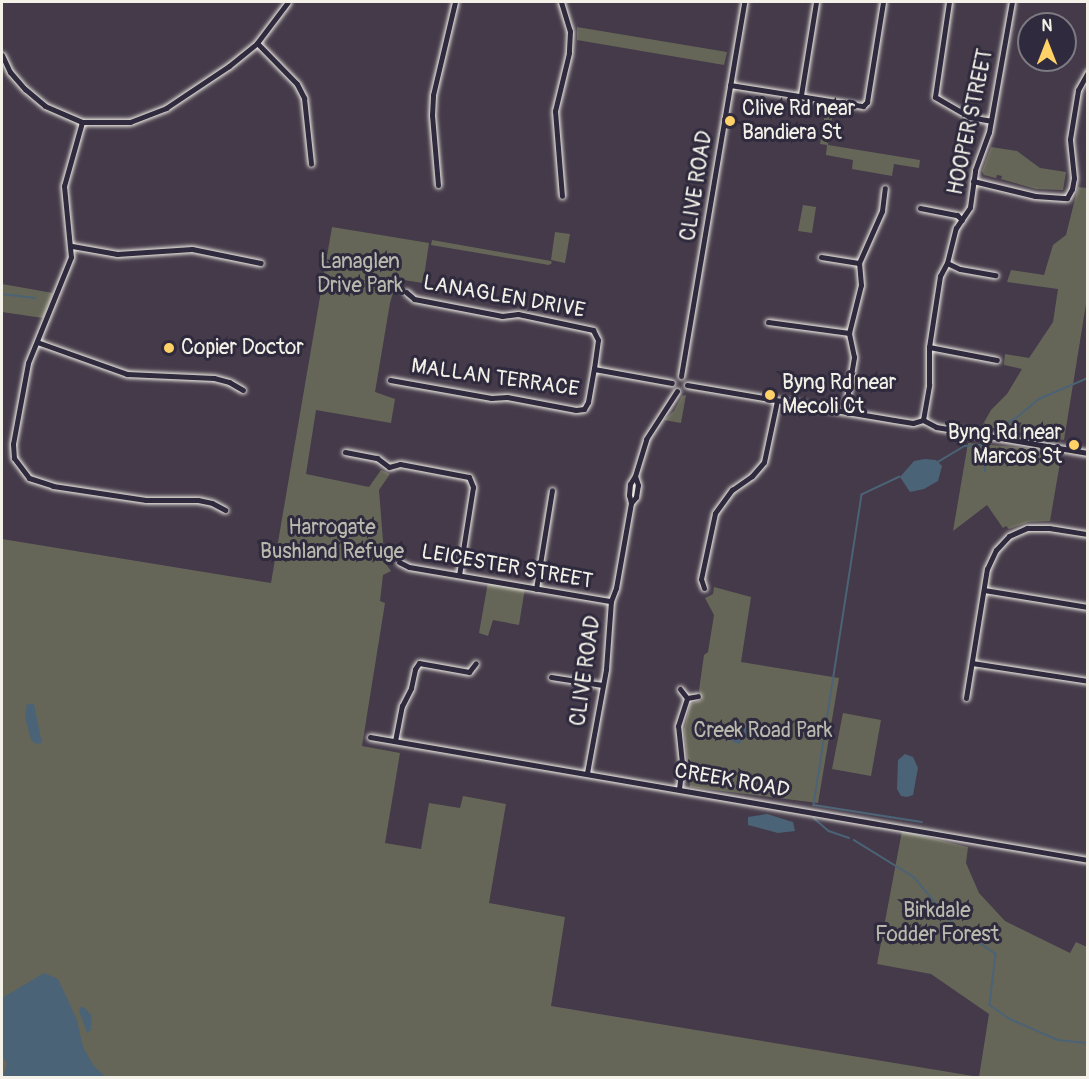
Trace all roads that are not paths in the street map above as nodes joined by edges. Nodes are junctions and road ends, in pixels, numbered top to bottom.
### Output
1 (288, 2) edge
2 (455, 2) edge
3 (561, 2) edge
4 (744, 2) edge
5 (816, 2) edge
6 (883, 2) edge
7 (950, 2) edge
8 (1012, 2) edge
9 (257, 43) junction
10 (2, 55) edge
11 (1088, 72) edge
12 (730, 85) junction
13 (801, 95) junction
14 (991, 121) junction
15 (82, 122) junction
16 (311, 164) dead end
17 (974, 181) junction
18 (438, 185) dead end
19 (885, 188) dead end
20 (562, 196) dead end
21 (920, 208) dead end
22 (962, 220) junction
23 (72, 246) junction
24 (821, 257) dead end
25 (261, 263) dead end
26 (859, 263) junction
27 (947, 263) junction
28 (995, 275) dead end
29 (406, 292) dead end
30 (768, 322) dead end
31 (849, 333) junction
32 (37, 342) junction
33 (929, 347) junction
34 (997, 360) dead end
35 (594, 369) junction
36 (681, 376) junction
37 (390, 380) dead end
38 (672, 383) junction
39 (687, 386) junction
40 (243, 390) dead end
41 (677, 391) junction
42 (777, 401) junction
43 (845, 411) junction
44 (923, 420) junction
45 (345, 452) dead end
46 (1088, 453) edge
47 (552, 490) dead end
48 (225, 510) dead end
49 (1088, 534) edge
50 (399, 562) dead end
51 (459, 575) junction
52 (704, 588) dead end
53 (537, 589) junction
54 (984, 590) junction
55 (611, 601) junction
56 (1088, 607) edge
57 (477, 663) dead end
58 (972, 663) junction
59 (551, 677) dead end
60 (1088, 681) edge
61 (602, 685) junction
62 (680, 688) dead end
63 (698, 696) dead end
64 (687, 698) junction
65 (966, 698) dead end
66 (370, 737) dead end
67 (395, 741) junction
68 (587, 773) junction
69 (679, 789) junction
70 (1088, 860) edge

1 - 9 street
2 - 18 street
3 - 20 street
4 - 12 street, CLIVE ROAD
5 - 13 street
6 - 13 street
7 - 14 street
8 - 14 street, HOOPER STREET
9 - 15 street
9 - 16 street
10 - 15 street
11 - 17 street
12 - 13 street
12 - 36 street, CLIVE ROAD
14 - 17 street, HOOPER STREET
15 - 23 street
17 - 22 street, HOOPER STREET
19 - 26 street
21 - 22 street
22 - 27 street, HOOPER STREET
23 - 25 street
23 - 32 street
24 - 26 street
26 - 31 street
27 - 28 street
27 - 33 street, HOOPER STREET
29 - 35 street, LANAGLEN DRIVE
30 - 31 street
31 - 43 street
32 - 40 street
32 - 48 street
33 - 34 street
33 - 44 street, HOOPER STREET
35 - 37 street, MALLAN TERRACE
35 - 38 street, MALLAN TERRACE
36 - 38 street
36 - 39 street
38 - 41 street
39 - 41 street
39 - 42 street
41 - 55 street, CLIVE ROAD
42 - 43 street
42 - 52 street
43 - 44 street
44 - 46 street
45 - 51 street
47 - 53 street
49 - 54 street
50 - 51 street, LEICESTER STREET
51 - 53 street, LEICESTER STREET
53 - 55 street, LEICESTER STREET
54 - 56 street
54 - 58 street
55 - 61 street, CLIVE ROAD
57 - 67 street
58 - 60 street
58 - 65 street
59 - 61 street
61 - 68 street, CLIVE ROAD
62 - 64 street
63 - 64 street
64 - 69 street
66 - 67 street, CREEK ROAD
67 - 68 street, CREEK ROAD
68 - 69 street, CREEK ROAD
69 - 70 street, CREEK ROAD

